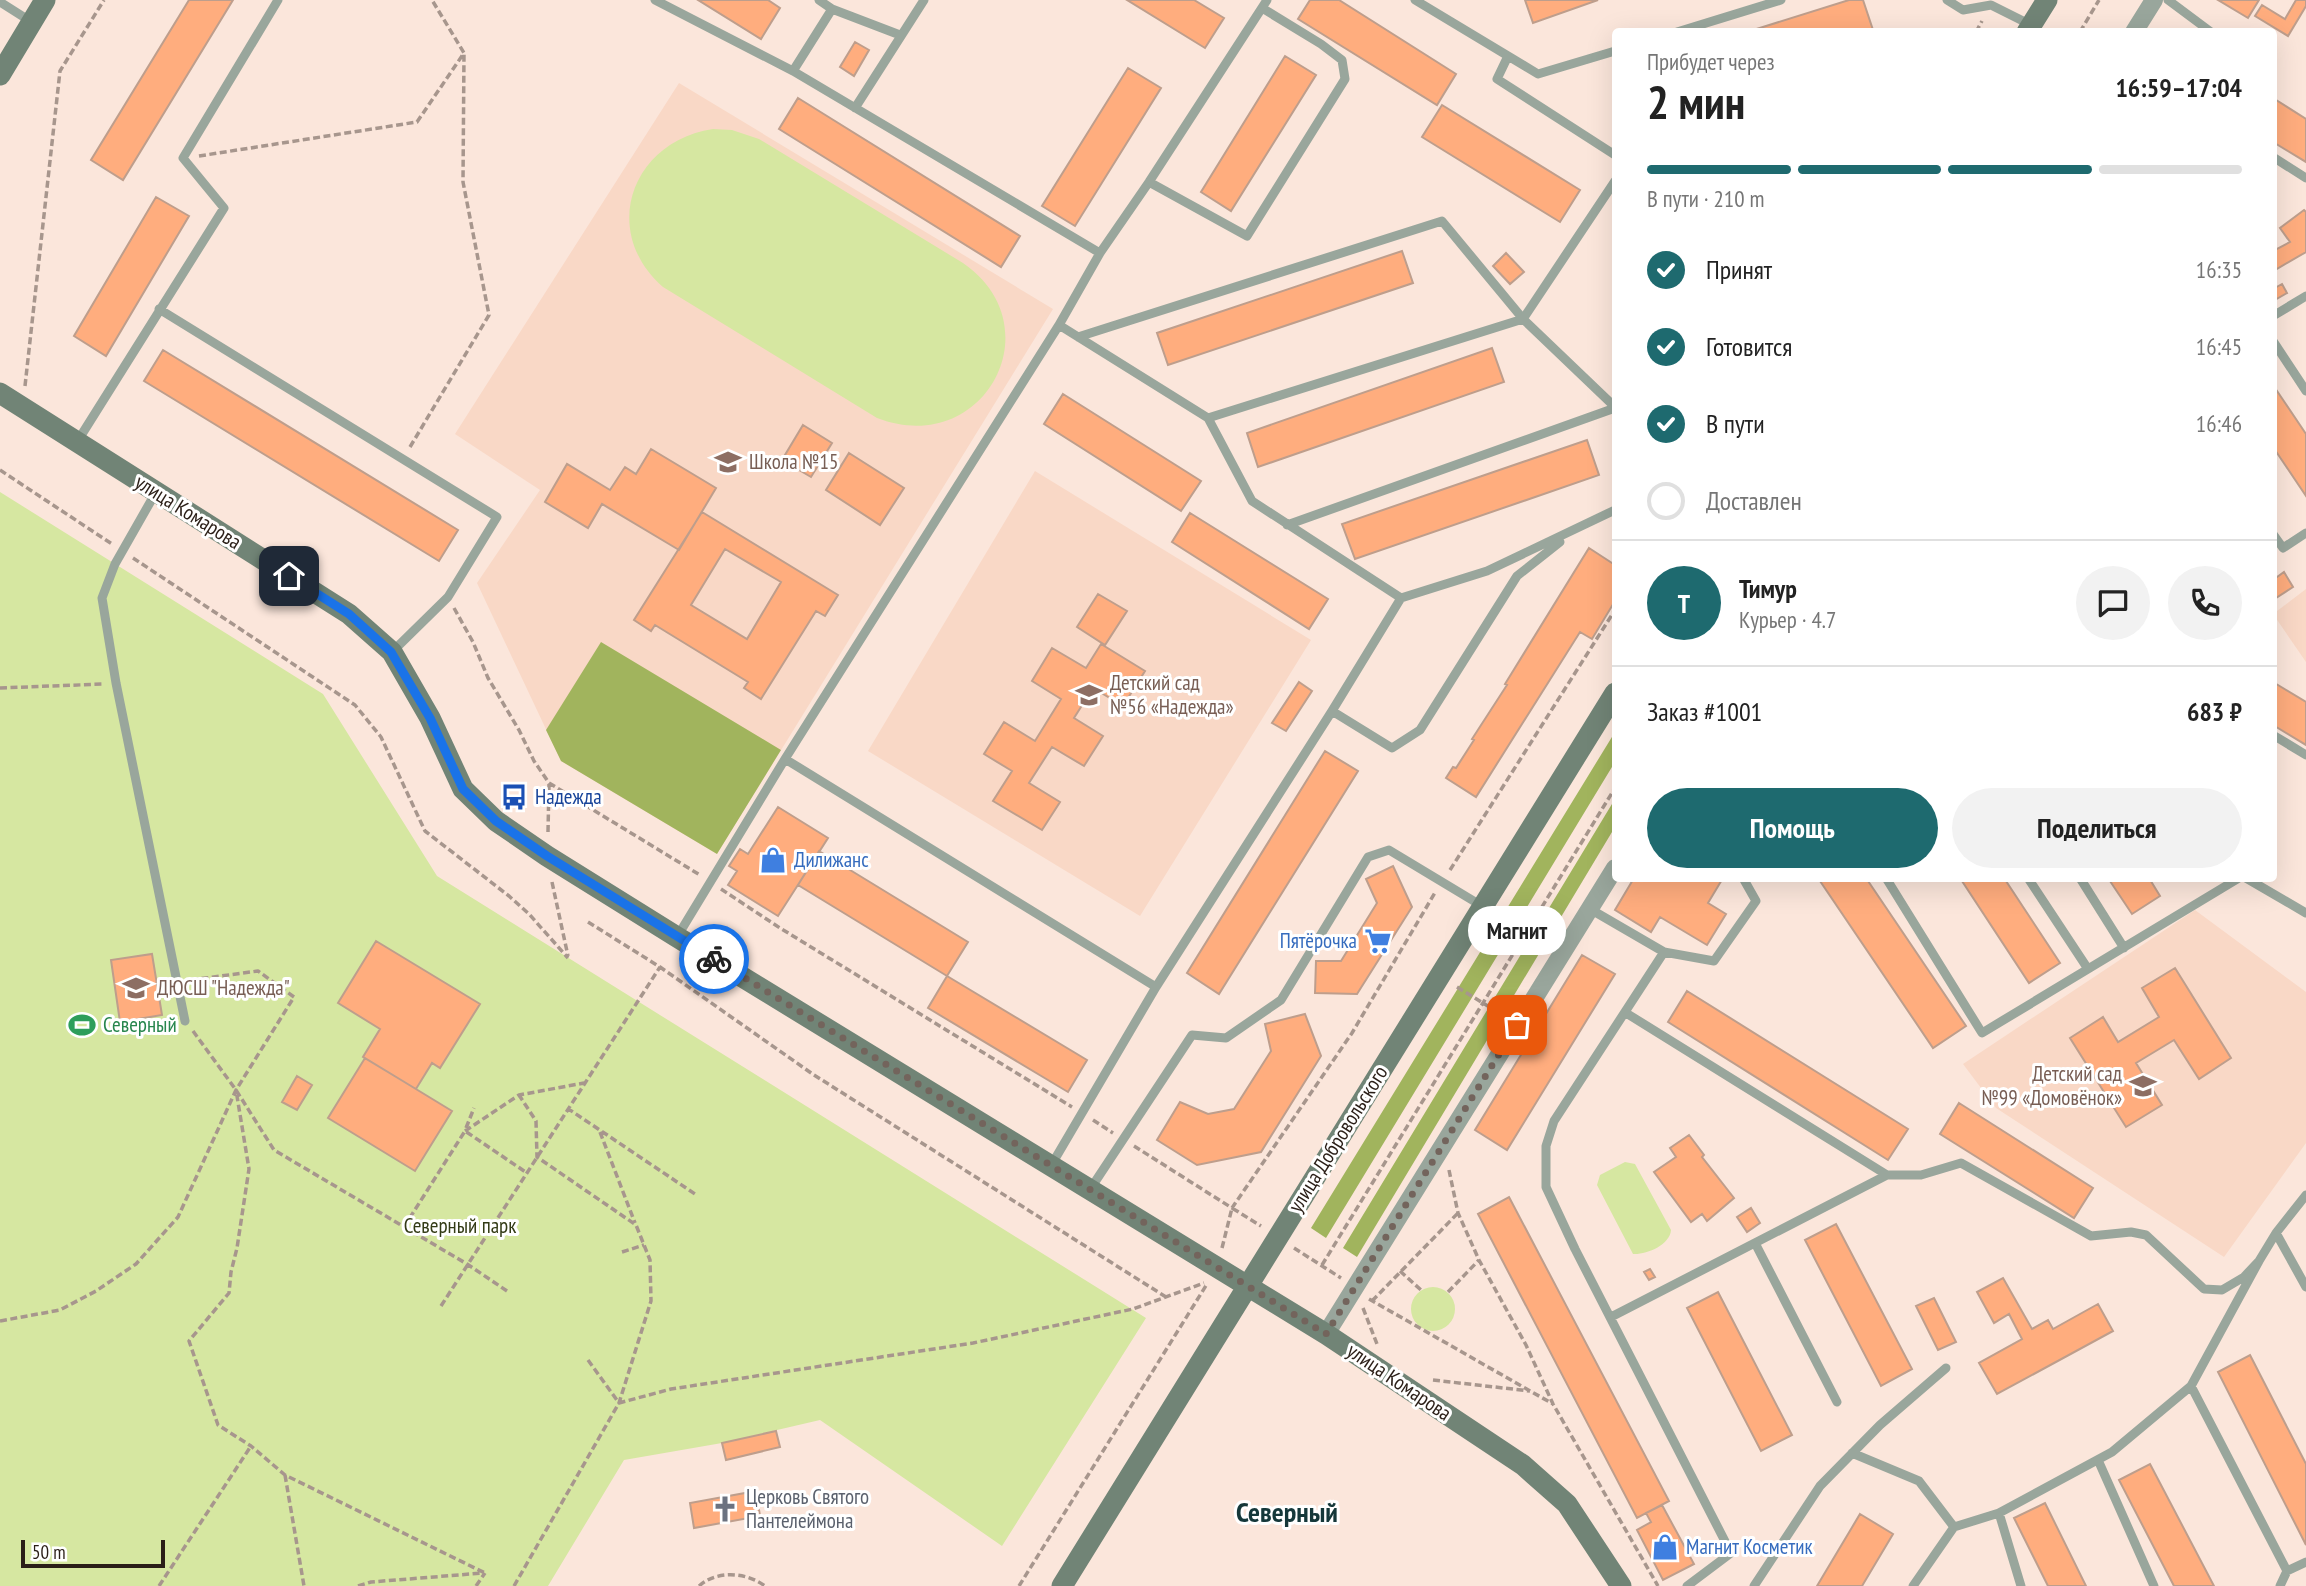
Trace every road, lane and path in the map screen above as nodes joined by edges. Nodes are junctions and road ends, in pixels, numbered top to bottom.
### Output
1 (45, 0) edge
2 (104, 0) edge
3 (278, 0) edge
4 (432, 0) edge
5 (655, 0) edge
6 (819, 0) edge
7 (924, 0) edge
8 (1415, 0) edge
9 (1781, 0) edge
10 (1947, 0) edge
11 (2047, 0) edge
12 (2099, 0) edge
13 (2154, 0) edge
14 (2168, 0) edge
15 (0, 2) edge
16 (1264, 4) edge
17 (832, 9) junction
18 (32, 22) junction
19 (1691, 28) edge
20 (2029, 28) edge
21 (2082, 28) edge
22 (2136, 28) edge
23 (2206, 28) edge
24 (900, 36) junction
25 (1612, 52) edge
26 (464, 53) junction
27 (1508, 56) junction
28 (793, 71) junction
29 (0, 75) edge
30 (855, 108) junction
31 (1612, 153) edge
32 (183, 158) junction
33 (2277, 160) edge
34 (2306, 178) edge
35 (1149, 182) junction
36 (1612, 185) edge
37 (1100, 253) junction
38 (2305, 300) edge
39 (159, 309) junction
40 (2277, 314) edge
41 (1522, 319) junction
42 (1059, 325) junction
43 (1078, 337) junction
44 (2277, 347) edge
45 (2306, 391) edge
46 (0, 393) edge
47 (1612, 404) edge
48 (22, 407) junction
49 (1612, 408) edge
50 (1208, 418) junction
51 (77, 442) junction
52 (403, 459) junction
53 (0, 470) edge
54 (156, 492) junction
55 (1612, 512) edge
56 (1287, 524) junction
57 (1572, 532) junction
58 (2306, 533) edge
59 (2277, 540) edge
60 (122, 551) junction
61 (1401, 598) junction
62 (391, 652) junction
63 (116, 683) junction
64 (0, 688) edge
65 (1612, 698) edge
66 (1332, 711) junction
67 (2277, 737) edge
68 (2306, 755) edge
69 (786, 759) junction
70 (1612, 793) edge
71 (1612, 873) edge
72 (1745, 882) edge
73 (1888, 882) edge
74 (2031, 882) edge
75 (2083, 882) edge
76 (2232, 882) edge
77 (2253, 882) edge
78 (1482, 906) junction
79 (1590, 909) junction
80 (2306, 913) edge
81 (588, 922) dead end
82 (677, 937) junction
83 (2124, 948) junction
84 (1664, 952) junction
85 (568, 958) dead end
86 (660, 967) junction
87 (2088, 969) junction
88 (1439, 976) junction
89 (177, 982) junction
90 (1156, 987) junction
91 (1483, 1003) junction
92 (1626, 1013) junction
93 (185, 1021) joint
94 (1517, 1025) junction
95 (584, 1083) junction
96 (236, 1090) junction
97 (519, 1096) junction
98 (474, 1108) dead end
99 (567, 1108) junction
100 (599, 1130) junction
101 (465, 1131) junction
102 (1444, 1144) junction
103 (537, 1157) junction
104 (1052, 1164) junction
105 (527, 1173) junction
106 (1887, 1175) junction
107 (1091, 1188) junction
108 (695, 1194) dead end
109 (2306, 1195) edge
110 (1232, 1208) dead end
111 (1458, 1213) junction
112 (636, 1225) junction
113 (404, 1227) junction
114 (2276, 1233) junction
115 (1755, 1243) junction
116 (644, 1245) junction
117 (622, 1252) dead end
118 (1479, 1260) junction
119 (2259, 1261) junction
120 (467, 1265) junction
121 (1322, 1265) dead end
122 (1217, 1268) junction
123 (1400, 1271) junction
124 (1246, 1286) junction
125 (1355, 1287) junction
126 (2306, 1287) edge
127 (1421, 1290) dead end
128 (507, 1291) dead end
129 (1448, 1292) dead end
130 (1166, 1297) junction
131 (1373, 1301) junction
132 (441, 1306) dead end
133 (1611, 1317) junction
134 (0, 1321) edge
135 (1326, 1334) junction
136 (1378, 1347) dead end
137 (588, 1360) dead end
138 (1946, 1368) dead end
139 (1423, 1373) dead end
140 (2191, 1386) junction
141 (1531, 1391) junction
142 (1837, 1402) dead end
143 (619, 1403) junction
144 (1553, 1404) junction
145 (251, 1446) junction
146 (1852, 1453) junction
147 (2098, 1460) junction
148 (285, 1475) junction
149 (1999, 1513) junction
150 (1954, 1527) junction
151 (2306, 1562) edge
152 (2287, 1572) junction
153 (485, 1573) junction
154 (159, 1586) edge
155 (304, 1586) edge
156 (358, 1586) edge
157 (476, 1586) edge
158 (514, 1586) edge
159 (698, 1586) edge
160 (765, 1586) edge
161 (1019, 1586) edge
162 (1062, 1586) edge
163 (1621, 1586) edge
164 (1658, 1586) edge
165 (1687, 1586) edge
166 (1754, 1586) edge
167 (1913, 1586) edge
168 (2021, 1586) edge
169 (2154, 1586) edge
170 (2280, 1586) edge

1 - 18 street
2 - 48 path
3 - 32 lane
4 - 26 path
5 - 28 lane
6 - 17 lane
7 - 24 lane
8 - 27 lane
9 - 19 lane
10 - 20 lane
11 - 20 street
12 - 21 path
13 - 22 street
14 - 23 lane
15 - 18 lane
16 - 35 lane
16 - 35 lane
17 - 24 lane
17 - 28 lane
18 - 29 street
24 - 30 lane
25 - 27 lane
26 - 32 path
26 - 52 path
27 - 31 lane
28 - 30 lane
30 - 37 lane
32 - 39 lane
33 - 34 lane
35 - 37 lane
36 - 41 lane
37 - 42 lane
38 - 40 lane
39 - 51 lane
39 - 52 lane
41 - 43 lane
41 - 47 lane
41 - 50 lane
42 - 43 lane
42 - 69 lane
43 - 50 lane
44 - 45 lane
46 - 48 street, улица Комарова
48 - 51 street, улица Комарова
49 - 56 lane
50 - 56 lane
51 - 54 street, улица Комарова
52 - 62 lane
53 - 60 path
54 - 60 lane
54 - 62 street, улица Комарова
55 - 57 lane
56 - 61 lane
57 - 61 lane
57 - 66 lane
58 - 59 lane
60 - 63 lane
60 - 85 path
61 - 66 lane
62 - 82 street, улица Комарова
63 - 64 path
63 - 89 lane
65 - 78 street, улица Добровольского
66 - 90 lane
67 - 68 lane
69 - 82 lane
69 - 90 lane
70 - 91 path
71 - 79 street
72 - 84 lane
73 - 87 lane
74 - 87 lane
75 - 83 lane
76 - 83 lane
77 - 80 lane
78 - 88 street, улица Добровольского
78 - 107 lane
79 - 84 lane
79 - 94 street
81 - 86 path
82 - 104 street, улица Комарова
83 - 87 lane
84 - 92 lane
86 - 95 path
86 - 130 path
88 - 91 path
88 - 124 street, улица Добровольского
89 - 93 lane
89 - 96 path
90 - 104 lane
91 - 94 path
91 - 121 path
92 - 106 lane
92 - 133 lane
93 - 96 path
94 - 102 street
95 - 97 path
95 - 99 path
96 - 113 path
96 - 134 path
96 - 145 path
97 - 101 path
97 - 103 path
98 - 101 path
99 - 100 path
99 - 103 path
100 - 108 path
100 - 112 path
101 - 105 path
101 - 113 path
102 - 111 path
102 - 125 street
103 - 105 path
103 - 112 path
104 - 107 street, улица Комарова
105 - 120 path
106 - 115 lane
106 - 119 lane
107 - 122 street, улица Комарова
109 - 114 lane
110 - 122 path
111 - 118 path
111 - 123 path
112 - 116 path
113 - 120 path
114 - 119 lane
114 - 126 lane
115 - 133 lane
115 - 142 lane
116 - 117 path
116 - 143 path
118 - 129 path
118 - 144 path
119 - 140 lane
120 - 128 path
120 - 132 path
122 - 124 street, улица Комарова
123 - 127 path
123 - 131 path
124 - 135 street, улица Комарова
124 - 162 street, улица Добровольского
125 - 131 path
125 - 135 street
125 - 136 path
130 - 143 path
130 - 161 path
131 - 141 path
133 - 165 lane
135 - 163 street, улица Комарова
137 - 143 path
138 - 146 lane
139 - 141 path
140 - 147 lane
140 - 152 lane
141 - 144 path
143 - 158 path
144 - 164 path
145 - 148 path
145 - 154 path
146 - 150 lane
146 - 166 lane
147 - 149 lane
147 - 169 lane
148 - 153 path
148 - 155 path
149 - 150 lane
149 - 168 lane
150 - 167 lane
151 - 152 lane
152 - 170 lane
153 - 156 path
153 - 157 path
159 - 160 path

